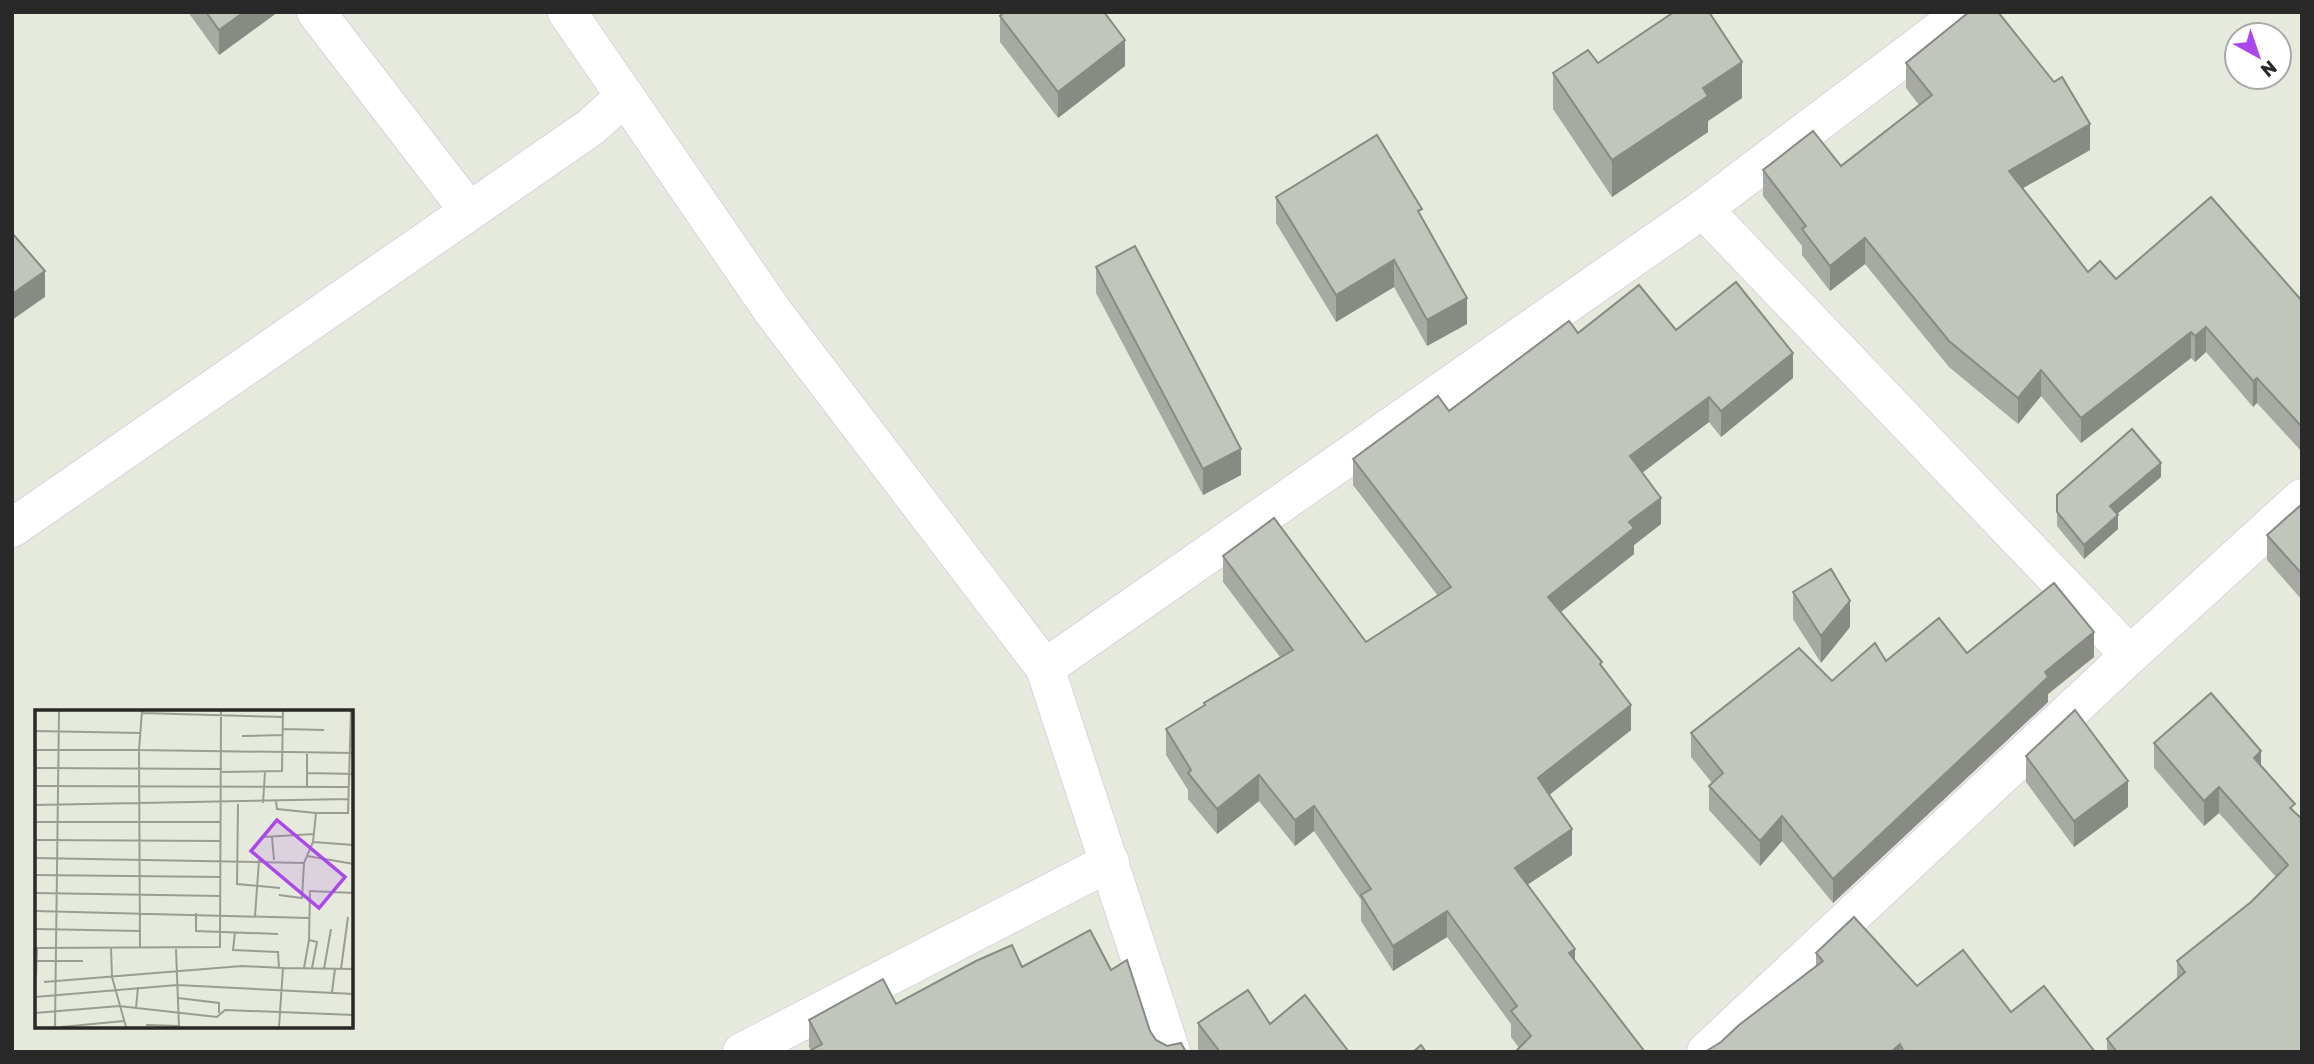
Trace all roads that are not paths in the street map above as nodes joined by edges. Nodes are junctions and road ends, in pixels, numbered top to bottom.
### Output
1 (316, 12) edge
2 (567, 12) edge
3 (1964, 12) edge
4 (625, 96) junction
5 (1703, 209) junction
6 (469, 211) junction
7 (2302, 498) edge
8 (12, 527) edge
9 (2130, 655) junction
10 (1045, 668) junction
11 (1110, 862) junction
12 (742, 1052) edge
13 (1171, 1052) edge
14 (1706, 1052) edge

1 - 6 street
2 - 4 street
3 - 5 street
4 - 6 street
4 - 10 street
5 - 9 street
5 - 10 street
6 - 8 street
7 - 9 street
9 - 14 street
10 - 11 street
11 - 12 street
11 - 13 street

